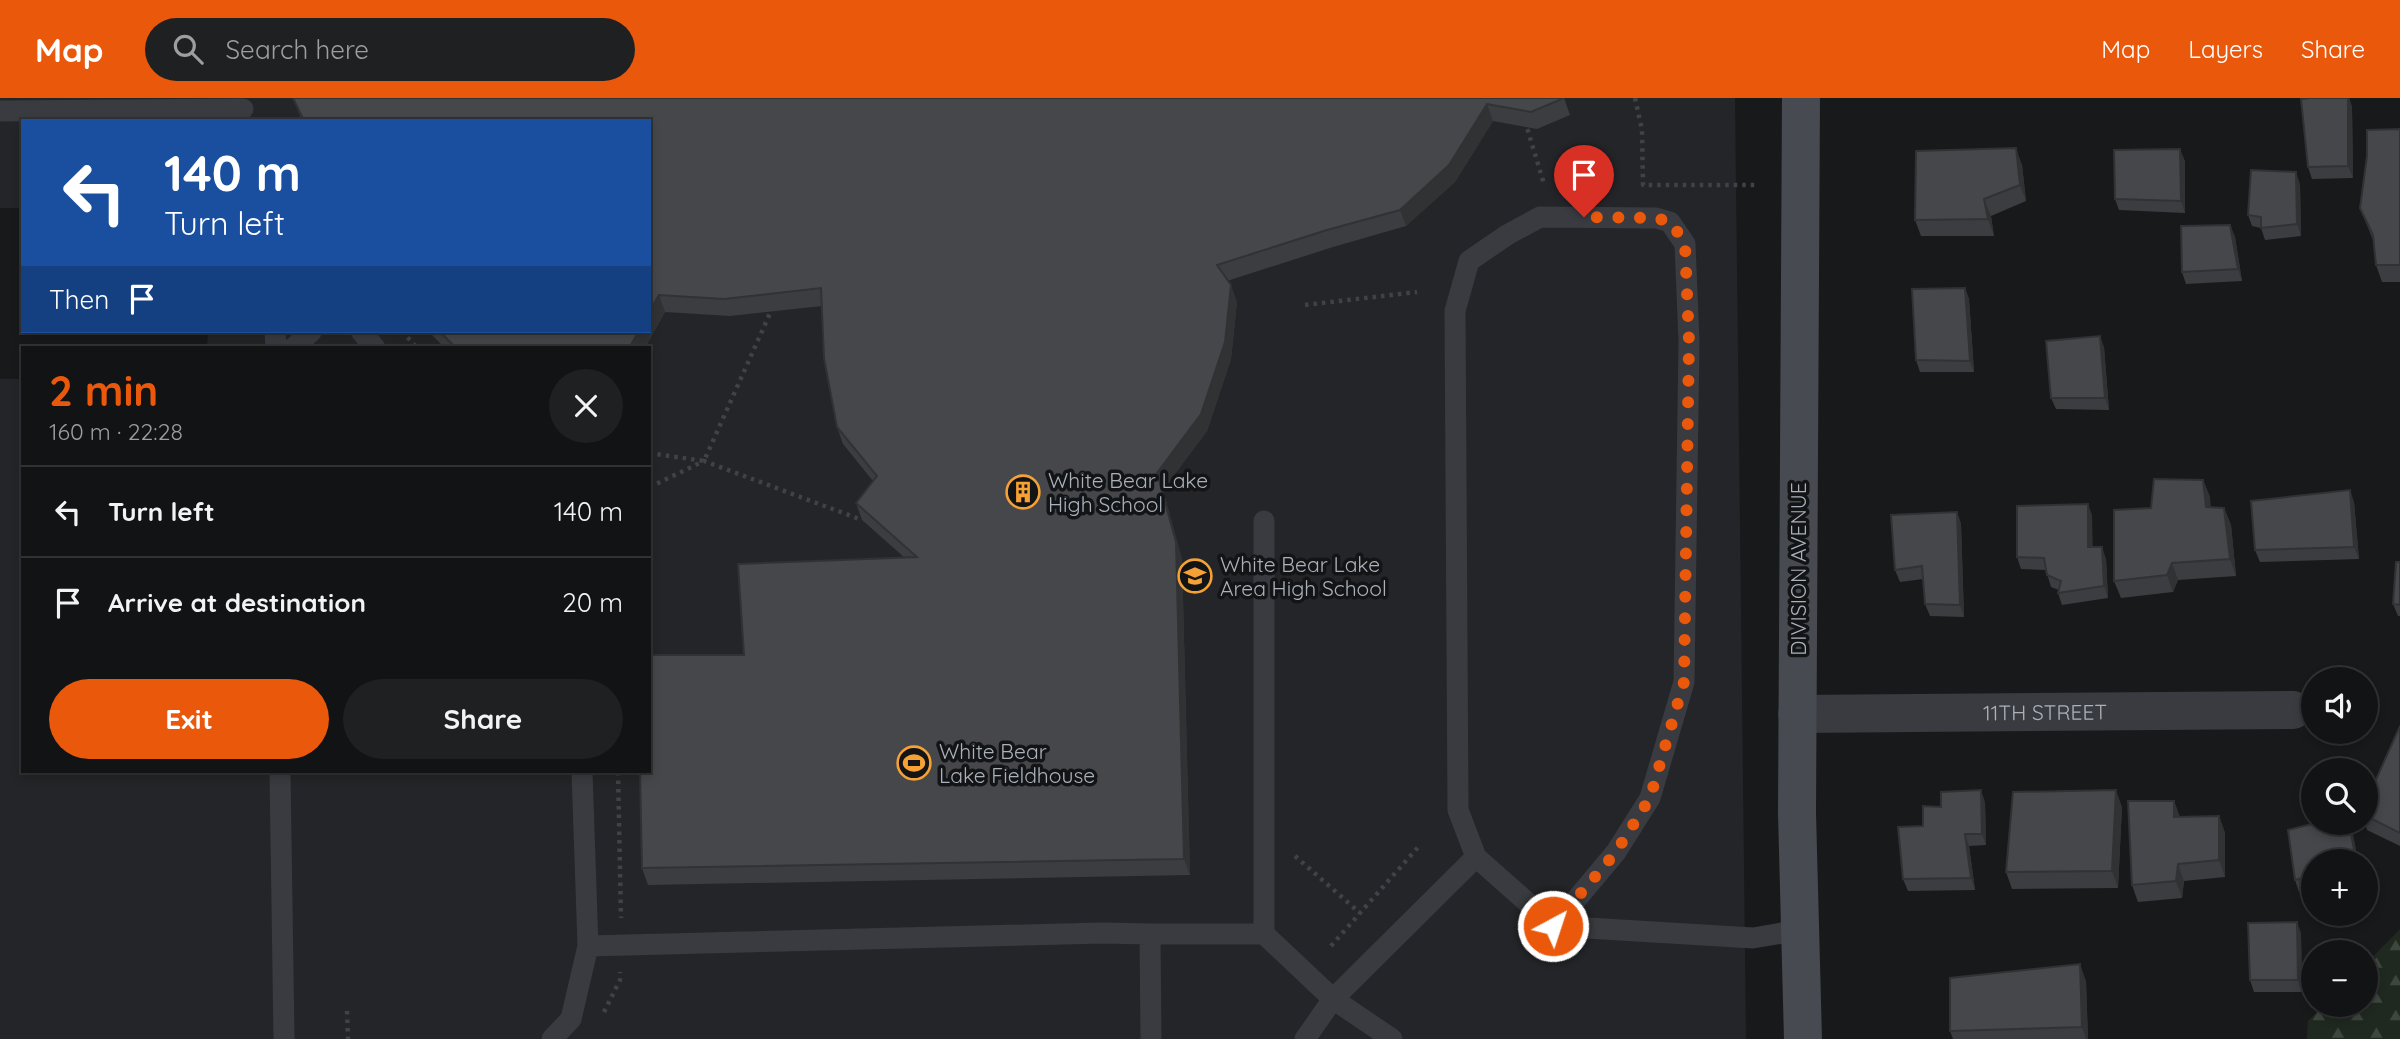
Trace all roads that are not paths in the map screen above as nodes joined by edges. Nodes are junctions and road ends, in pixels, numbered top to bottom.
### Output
1 (1801, 98) edge
2 (244, 109) edge
3 (0, 111) edge
4 (310, 333) edge
5 (295, 346) edge
6 (1264, 521) dead end
7 (2293, 710) dead end
8 (1797, 714) junction
9 (280, 773) edge
10 (582, 773) edge
11 (1476, 857) junction
12 (1553, 926) junction
13 (1800, 930) junction
14 (1150, 934) junction
15 (1265, 934) junction
16 (588, 946) junction
17 (1333, 999) junction
18 (284, 1039) edge
19 (552, 1039) edge
20 (1151, 1039) edge
21 (1305, 1039) edge
22 (1392, 1039) edge
23 (1803, 1039) edge

1 - 8 street, DIVISION AVENUE
2 - 3 lane
4 - 5 lane
6 - 15 lane
7 - 8 street, 11TH STREET
8 - 13 street, DIVISION AVENUE
9 - 18 lane
10 - 16 lane
11 - 12 lane
11 - 12 lane
11 - 17 lane
12 - 13 lane
13 - 23 street, DIVISION AVENUE
14 - 15 lane
14 - 16 lane
14 - 20 lane
15 - 17 lane
16 - 19 lane
17 - 21 lane
17 - 22 lane

